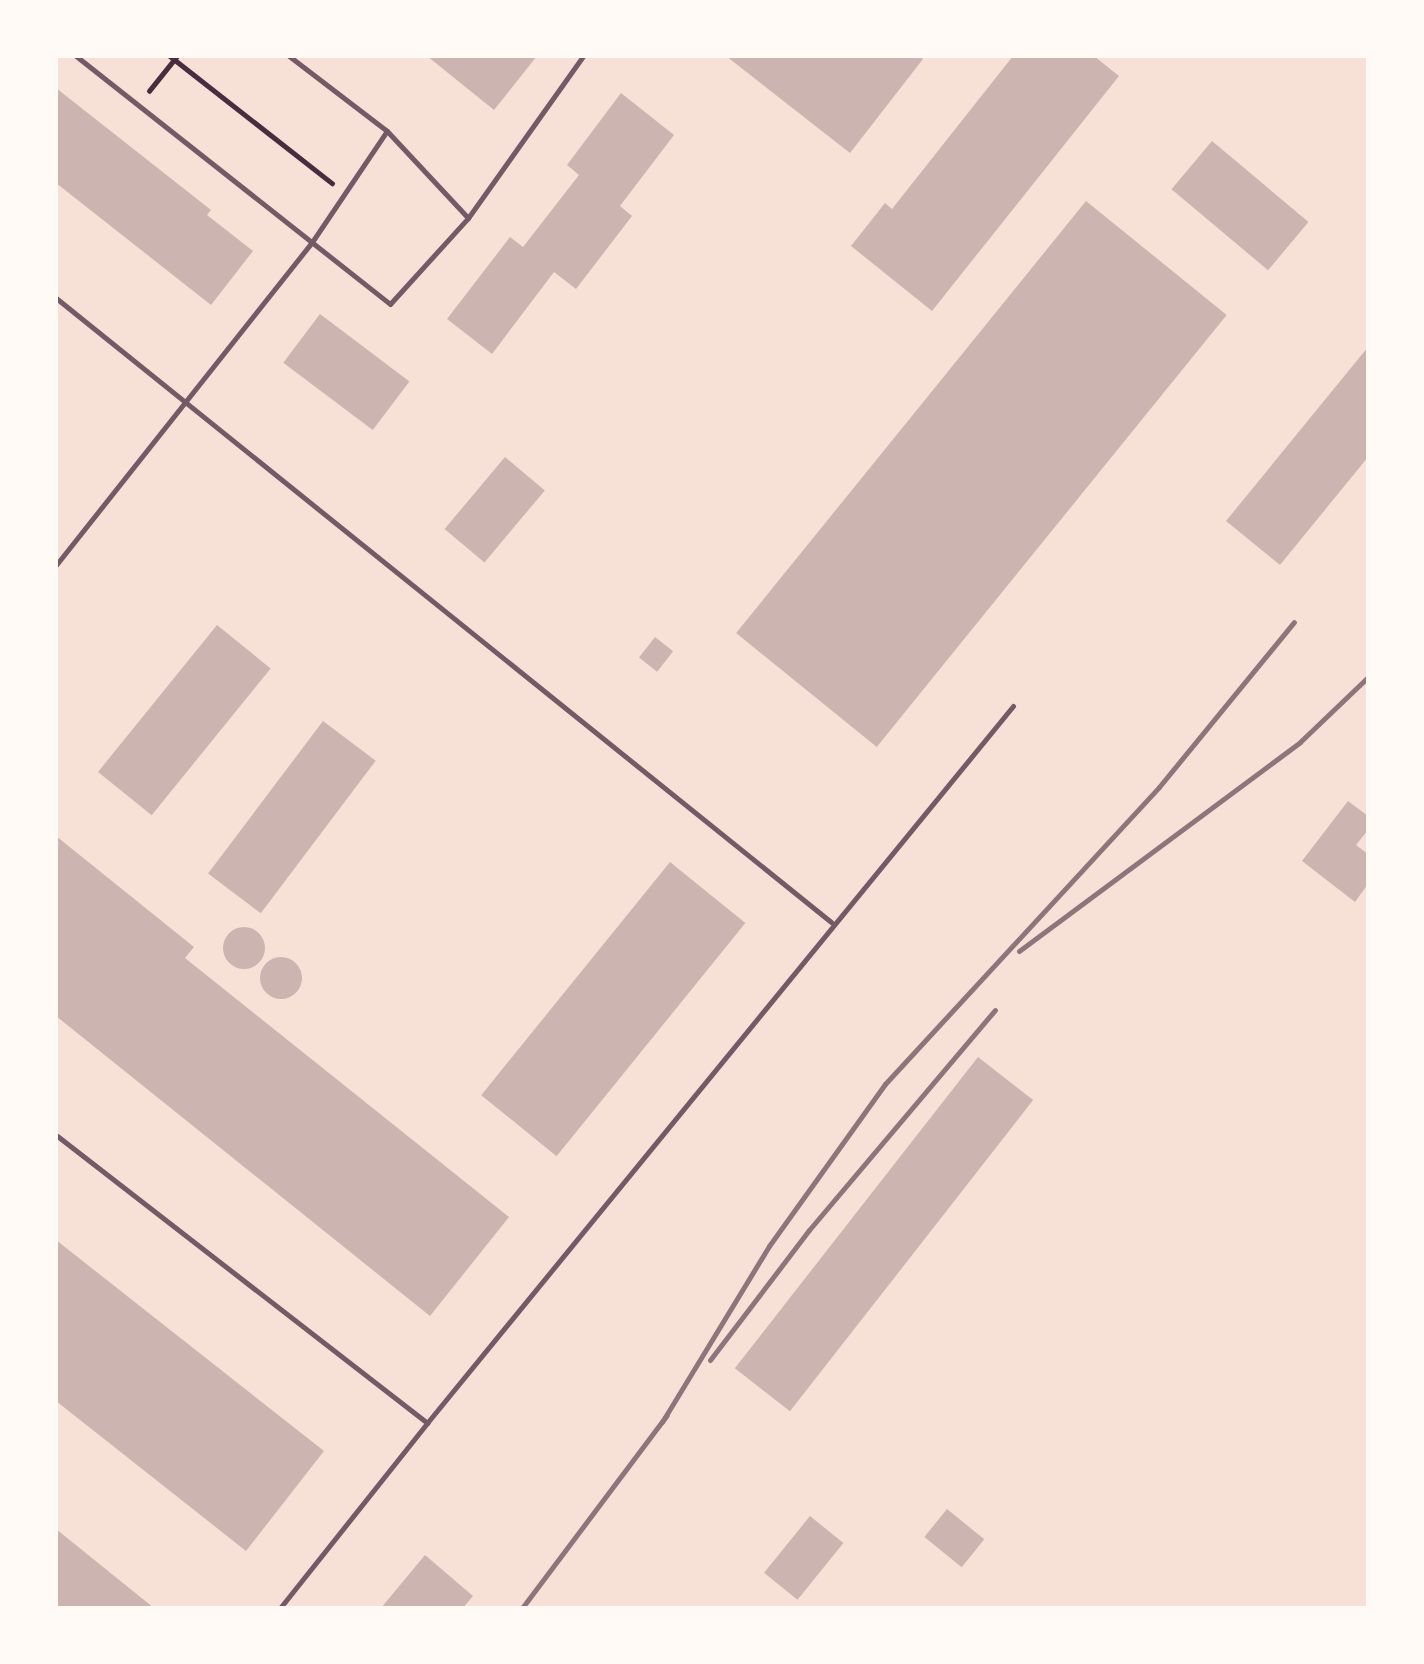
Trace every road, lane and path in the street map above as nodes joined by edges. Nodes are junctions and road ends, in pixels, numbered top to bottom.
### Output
1 (76, 56) edge
2 (289, 56) edge
3 (583, 56) edge
4 (174, 57) edge
5 (138, 104) junction
6 (387, 131) junction
7 (344, 192) junction
8 (468, 218) junction
9 (312, 242) junction
10 (56, 298) edge
11 (183, 405) junction
12 (56, 565) edge
13 (1013, 706) dead end
14 (831, 922) junction
15 (56, 1135) edge
16 (427, 1423) junction
17 (280, 1608) edge

1 - 5 lane
2 - 6 lane
3 - 8 lane
4 - 5 path
4 - 7 path
5 - 9 lane
6 - 7 lane
6 - 8 lane
7 - 9 lane
8 - 9 lane
9 - 11 lane
10 - 11 lane
11 - 12 lane
11 - 14 lane
13 - 14 lane
14 - 16 lane
15 - 16 lane
16 - 17 lane

